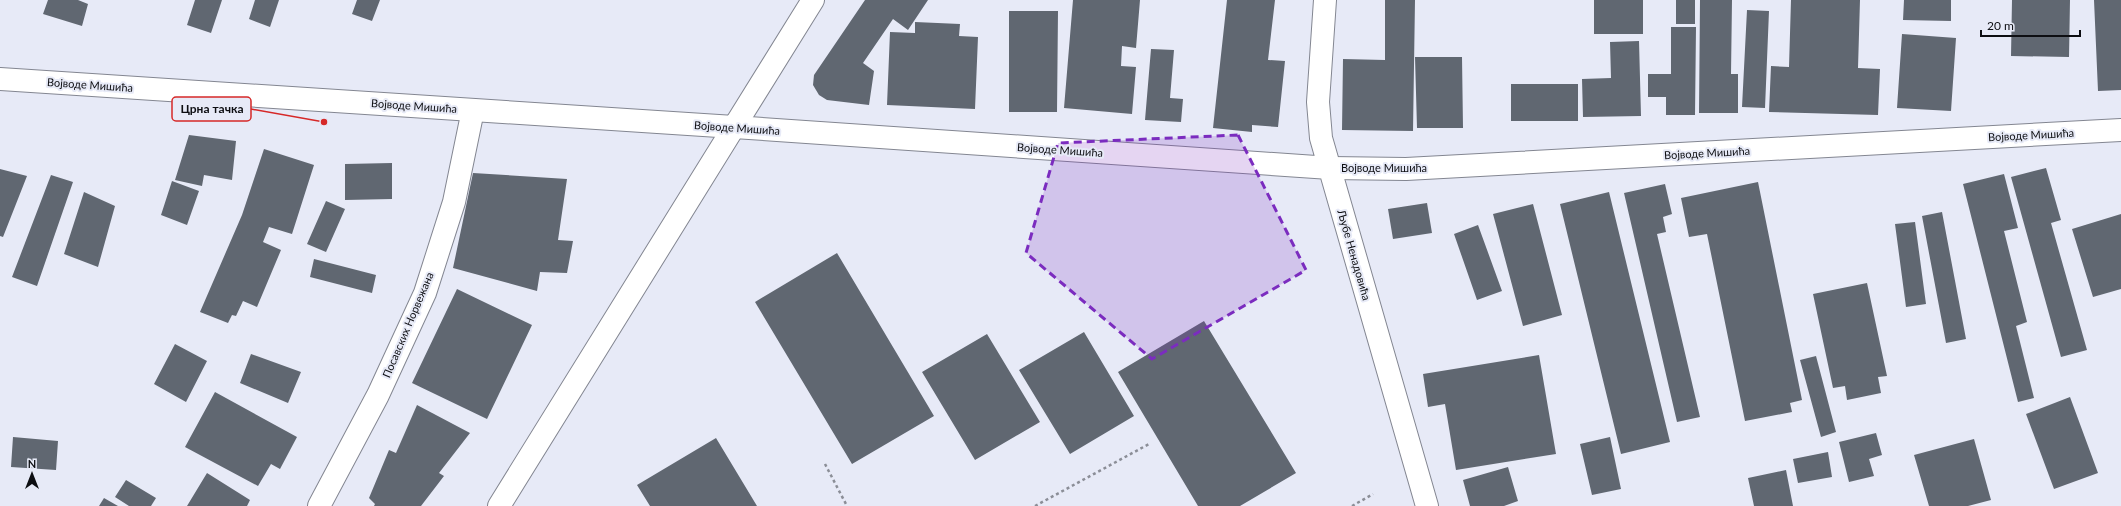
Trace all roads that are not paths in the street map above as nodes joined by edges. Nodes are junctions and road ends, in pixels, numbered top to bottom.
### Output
1 (813, 0) edge
2 (1325, 0) edge
3 (0, 79) edge
4 (473, 110) junction
5 (734, 127) junction
6 (2121, 130) edge
7 (1330, 168) junction
8 (319, 506) edge
9 (499, 506) edge
10 (1427, 506) edge

1 - 5 street
2 - 7 street, Љубе Ненадовића
3 - 4 street, Војводе Мишића
4 - 5 street, Војводе Мишића
4 - 8 street, Посавских Норвежана
5 - 7 street, Војводе Мишића
5 - 9 street
6 - 7 street, Војводе Мишића
7 - 10 street, Љубе Ненадовића

